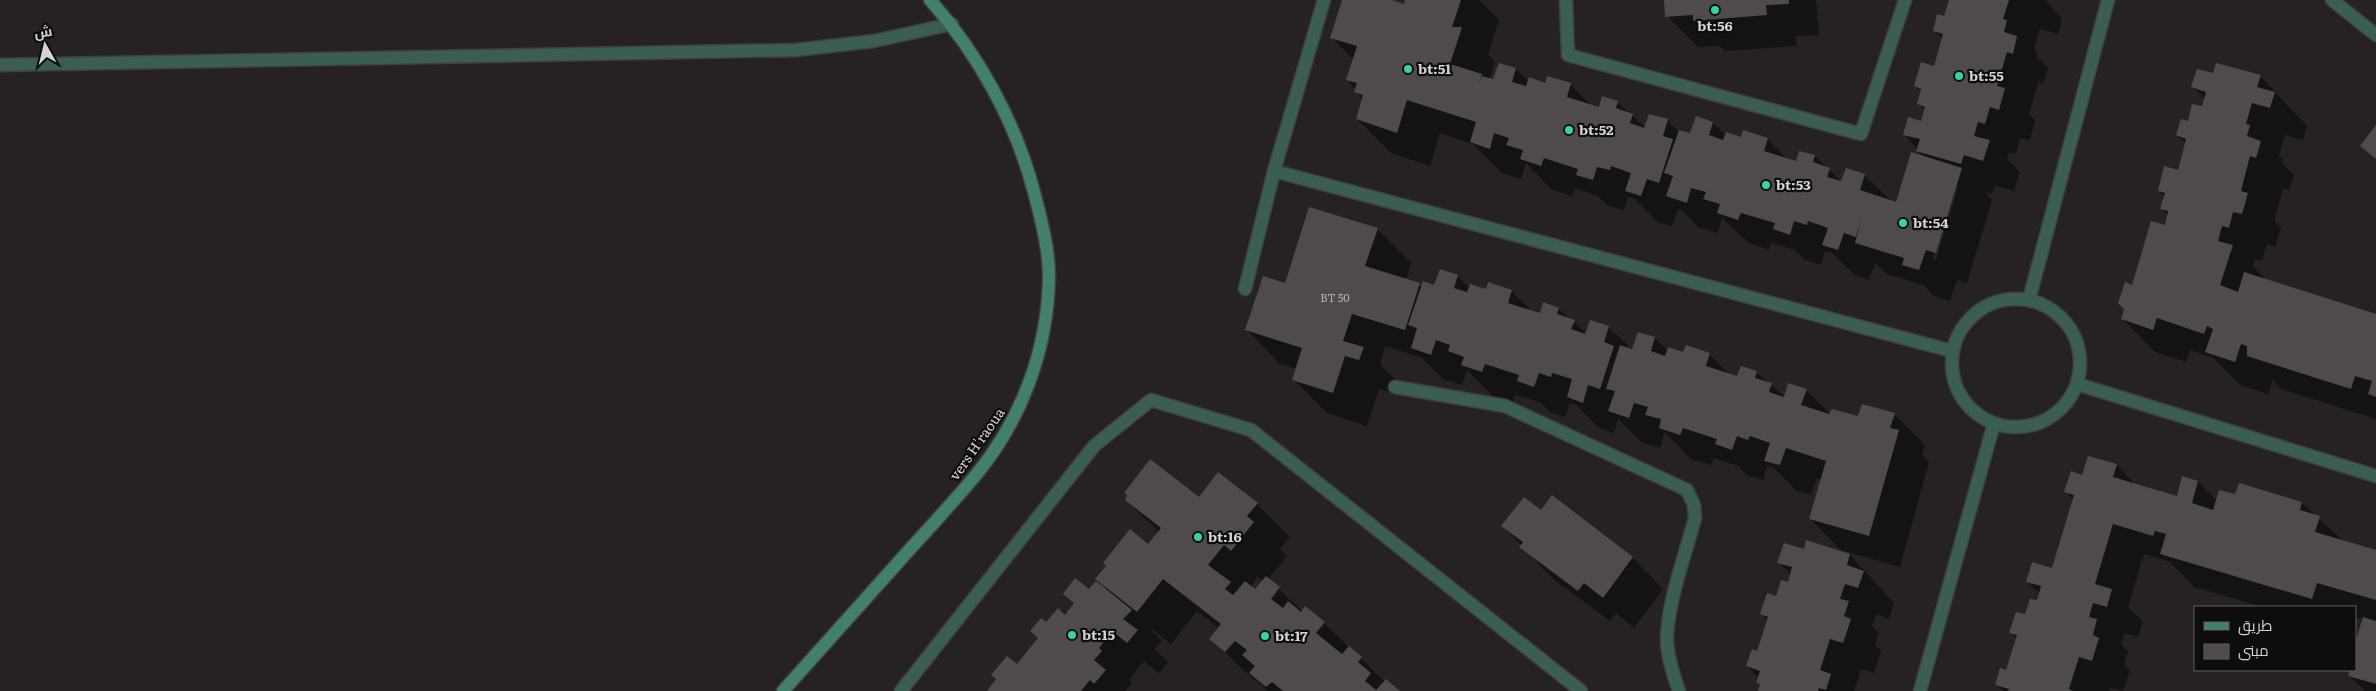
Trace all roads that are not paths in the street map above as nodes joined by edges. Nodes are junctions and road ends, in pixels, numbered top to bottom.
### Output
1 (930, 0) edge
2 (1324, 0) edge
3 (1566, 0) edge
4 (1905, 0) edge
5 (2108, 0) edge
6 (2332, 0) edge
7 (952, 24) junction
8 (2376, 35) edge
9 (0, 65) edge
10 (1274, 171) junction
11 (1246, 289) dead end
12 (2030, 300) junction
13 (1952, 351) junction
14 (2078, 384) junction
15 (1395, 387) dead end
16 (1994, 423) junction
17 (2376, 476) edge
18 (783, 691) edge
19 (901, 691) edge
20 (1581, 691) edge
21 (1679, 691) edge
22 (1920, 691) edge

1 - 7 street, vers H'raoua
2 - 10 street
3 - 4 street
5 - 12 street
6 - 8 street
7 - 9 street
7 - 18 street, vers H'raoua
10 - 11 street
10 - 13 street
12 - 13 street
12 - 14 street
13 - 16 street
14 - 16 street
14 - 17 street
15 - 21 street
16 - 22 street
19 - 20 street

